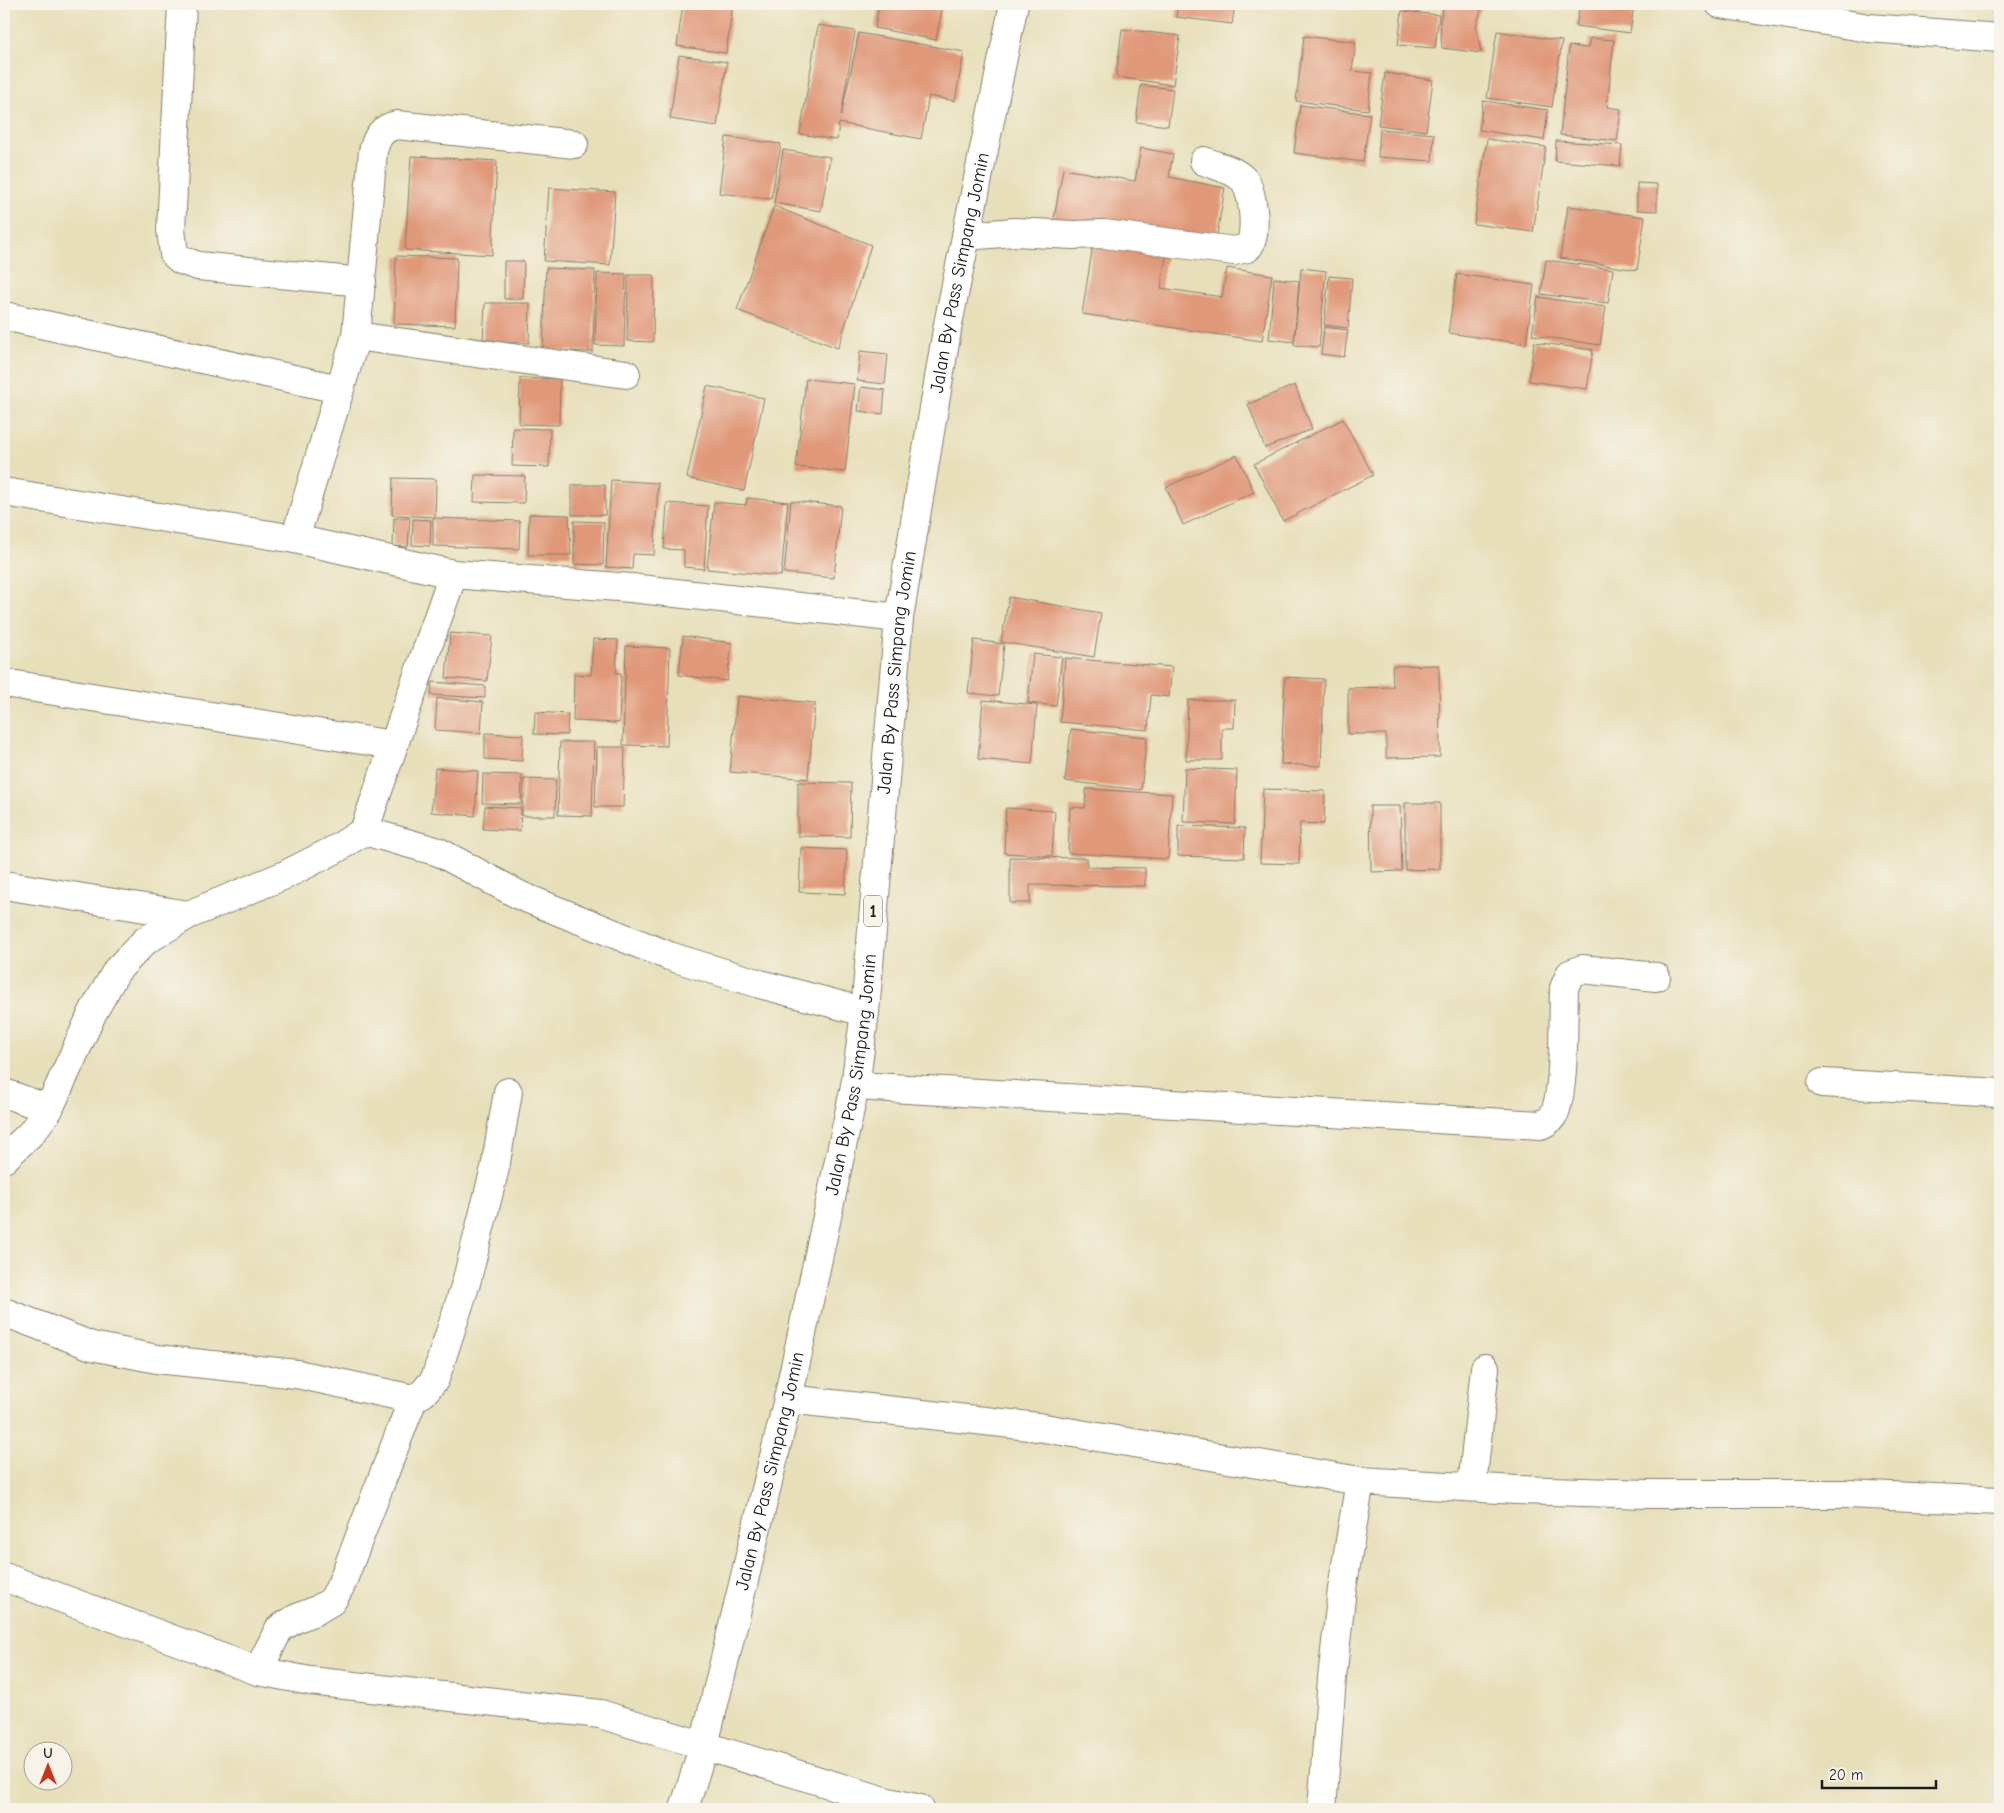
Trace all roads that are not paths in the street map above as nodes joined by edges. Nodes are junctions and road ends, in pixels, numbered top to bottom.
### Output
1 (182, 4) edge
2 (1014, 4) edge
3 (1720, 4) edge
4 (2000, 38) edge
5 (574, 144) dead end
6 (1204, 160) dead end
7 (966, 236) junction
8 (362, 282) junction
9 (4, 316) edge
10 (356, 336) junction
11 (626, 374) dead end
12 (339, 389) junction
13 (4, 492) edge
14 (295, 539) junction
15 (453, 574) junction
16 (899, 618) junction
17 (4, 684) edge
18 (393, 745) junction
19 (364, 831) junction
20 (4, 885) edge
21 (188, 915) junction
22 (1656, 977) dead end
23 (865, 1012) junction
24 (1822, 1083) dead end
25 (855, 1086) junction
26 (508, 1092) dead end
27 (4, 1093) edge
28 (2000, 1093) edge
29 (49, 1109) junction
30 (4, 1159) edge
31 (4, 1312) edge
32 (1485, 1368) dead end
33 (413, 1399) junction
34 (788, 1399) junction
35 (1360, 1481) junction
36 (1472, 1486) junction
37 (2000, 1500) edge
38 (4, 1577) edge
39 (258, 1671) junction
40 (704, 1745) junction
41 (684, 1809) edge
42 (920, 1809) edge
43 (1322, 1809) edge

1 - 8 main road
2 - 7 main road, Jalan By Pass Simpang Jomin / 1
3 - 4 main road
5 - 8 main road
6 - 7 main road
7 - 16 main road, Jalan By Pass Simpang Jomin / 1
8 - 10 main road
9 - 12 main road
10 - 11 main road
10 - 12 main road
12 - 14 main road
13 - 14 main road
14 - 15 main road
15 - 16 main road
15 - 18 main road
16 - 23 main road, Jalan By Pass Simpang Jomin / 1
17 - 18 main road
18 - 19 main road
19 - 21 main road
19 - 23 main road
20 - 21 main road
21 - 29 main road
22 - 25 main road
23 - 25 main road, Jalan By Pass Simpang Jomin / 1
24 - 28 main road
25 - 34 main road, Jalan By Pass Simpang Jomin / 1
26 - 33 main road
27 - 29 main road
29 - 30 main road
31 - 33 main road
32 - 36 main road
33 - 39 main road
34 - 35 main road
34 - 40 main road, Jalan By Pass Simpang Jomin / 1
35 - 36 main road
35 - 43 main road
36 - 37 main road
38 - 39 main road
39 - 40 main road
40 - 41 main road, Jalan By Pass Simpang Jomin / 1
40 - 42 main road

